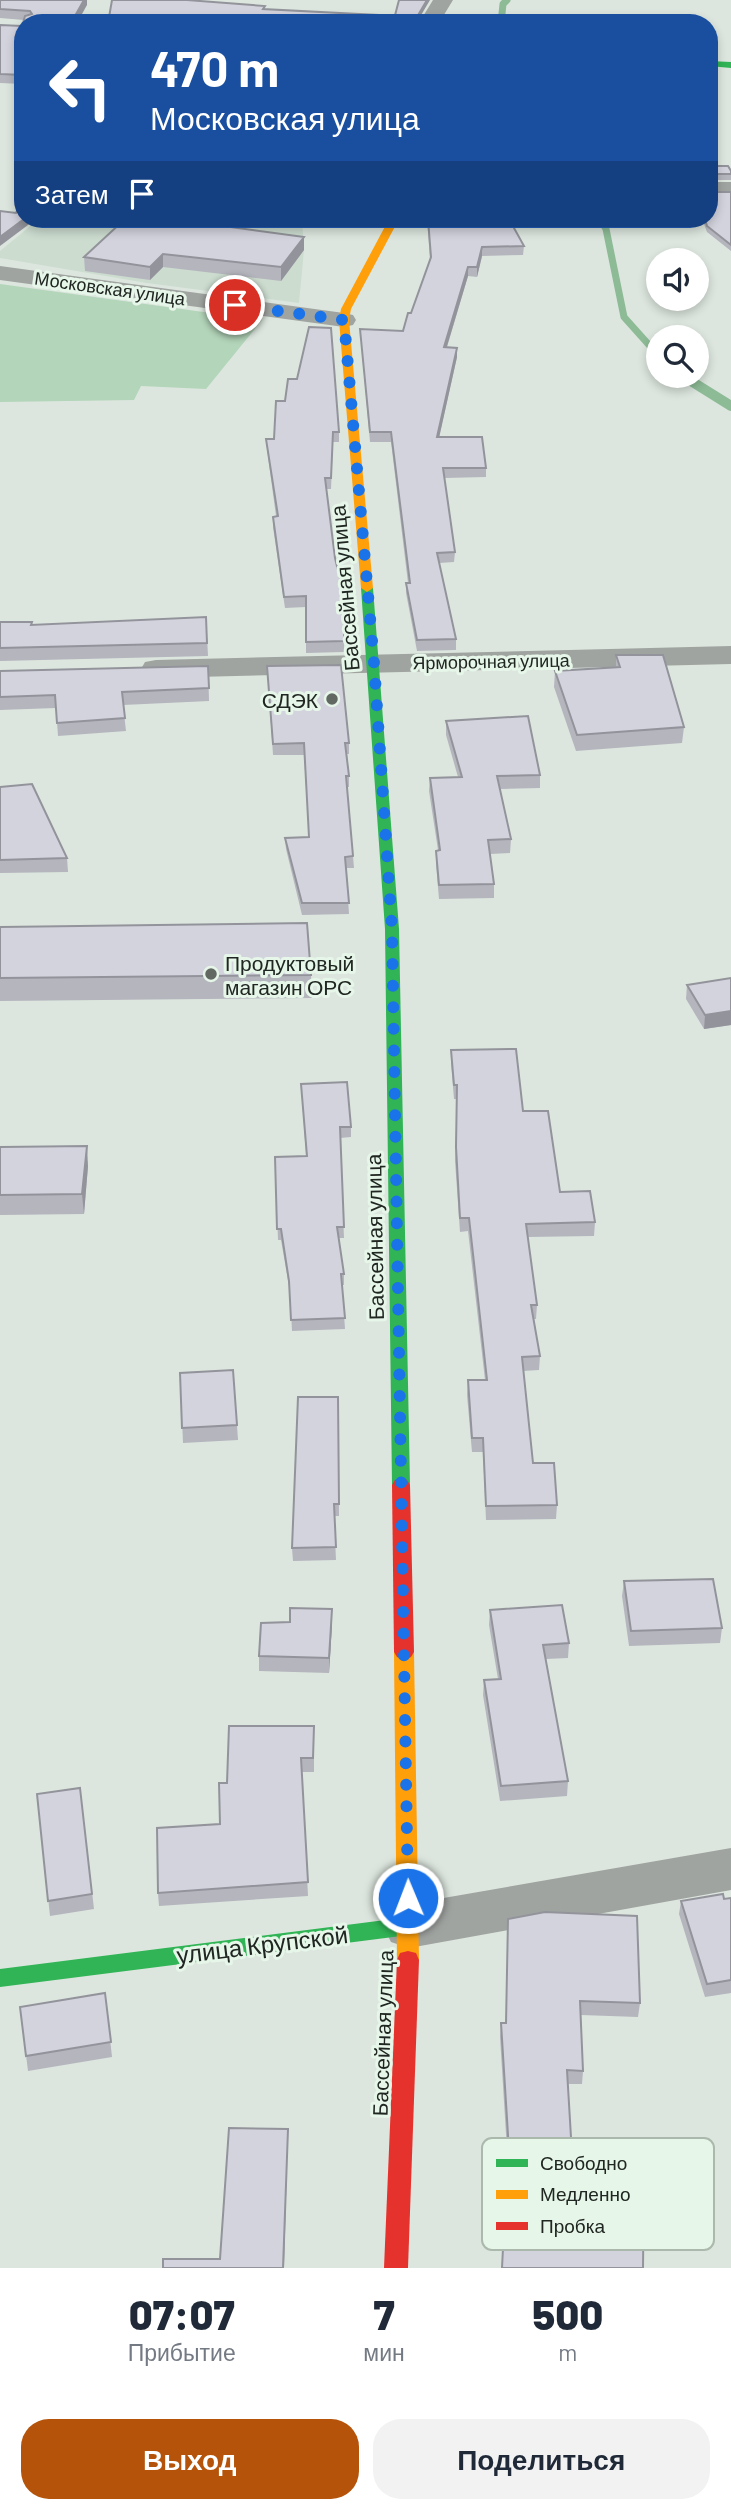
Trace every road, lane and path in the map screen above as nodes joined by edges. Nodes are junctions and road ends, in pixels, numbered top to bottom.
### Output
1 (389, 228) edge
2 (0, 273) edge
3 (344, 320) junction
4 (731, 655) edge
5 (374, 663) junction
6 (125, 669) edge
7 (731, 1869) edge
8 (409, 1926) junction
9 (0, 1978) edge
10 (396, 2268) edge

1 - 3 street, Бассейная улица
2 - 3 street, Московская улица
3 - 5 street, Бассейная улица
4 - 5 street, Ярморочная улица
5 - 6 street, Ярморочная улица
5 - 8 street, Бассейная улица
7 - 8 street, улица Крупской
8 - 9 street, улица Крупской
8 - 10 street, Бассейная улица

